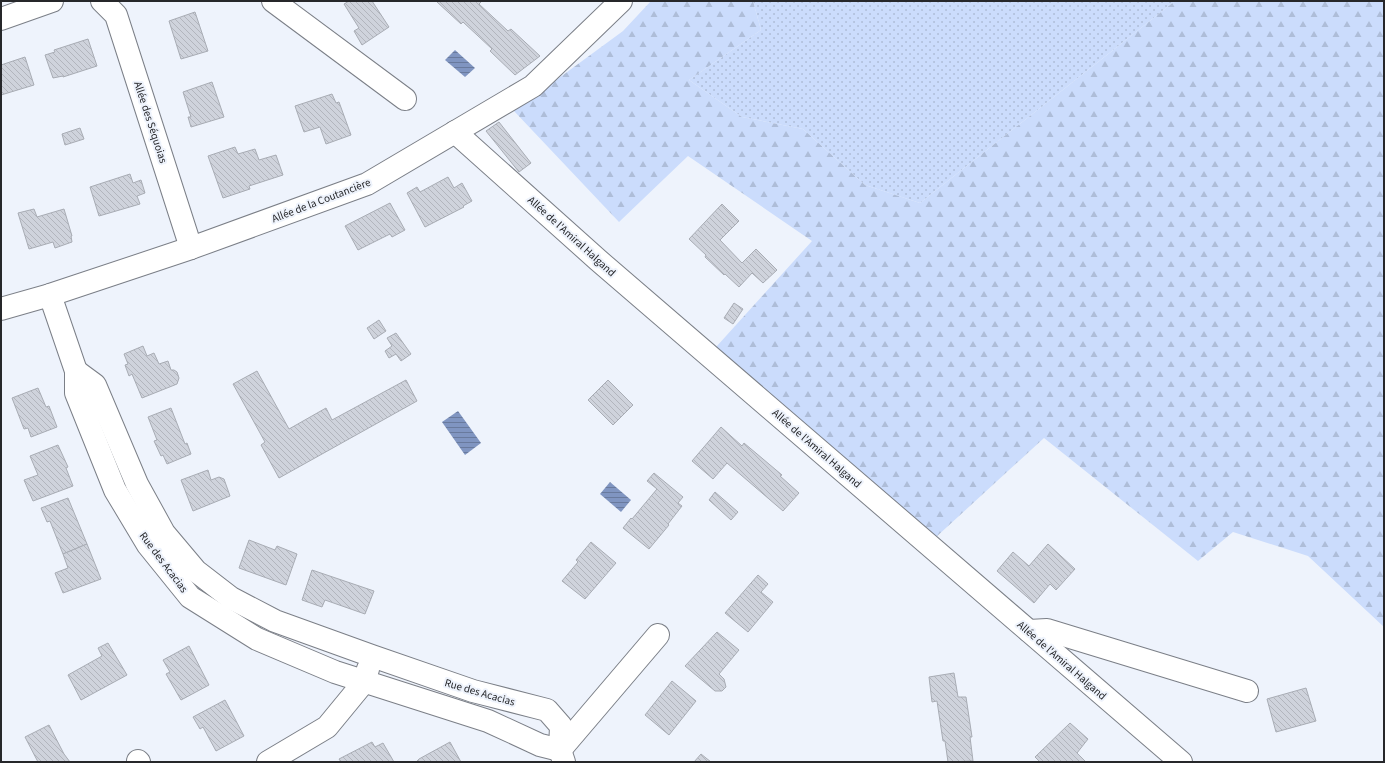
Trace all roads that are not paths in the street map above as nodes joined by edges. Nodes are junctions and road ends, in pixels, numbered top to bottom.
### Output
1 (52, 1) edge
2 (102, 1) edge
3 (273, 1) edge
4 (621, 1) edge
5 (1, 19) edge
6 (405, 99) dead end
7 (455, 132) junction
8 (191, 248) junction
9 (50, 295) junction
10 (1, 309) edge
11 (76, 371) junction
12 (1029, 631) junction
13 (658, 635) dead end
14 (372, 656) junction
15 (364, 682) junction
16 (1247, 691) dead end
17 (562, 756) edge
18 (268, 762) edge
19 (1181, 762) edge

1 - 5 street
2 - 8 street, Allée des Séquoias
3 - 6 street
4 - 7 street, Allée de la Coutancière
7 - 8 street, Allée de la Coutancière
7 - 12 street, Allée de l'Amiral Halgand
8 - 9 street, Allée de la Coutancière
9 - 10 street, Allée de la Coutancière
9 - 11 street, Rue des Acacias
11 - 14 street, Rue des Acacias
11 - 15 street, Rue des Acacias
12 - 16 street
12 - 19 street, Allée de l'Amiral Halgand
13 - 17 street
14 - 15 street
14 - 17 street, Rue des Acacias
15 - 17 street, Rue des Acacias
15 - 18 street

